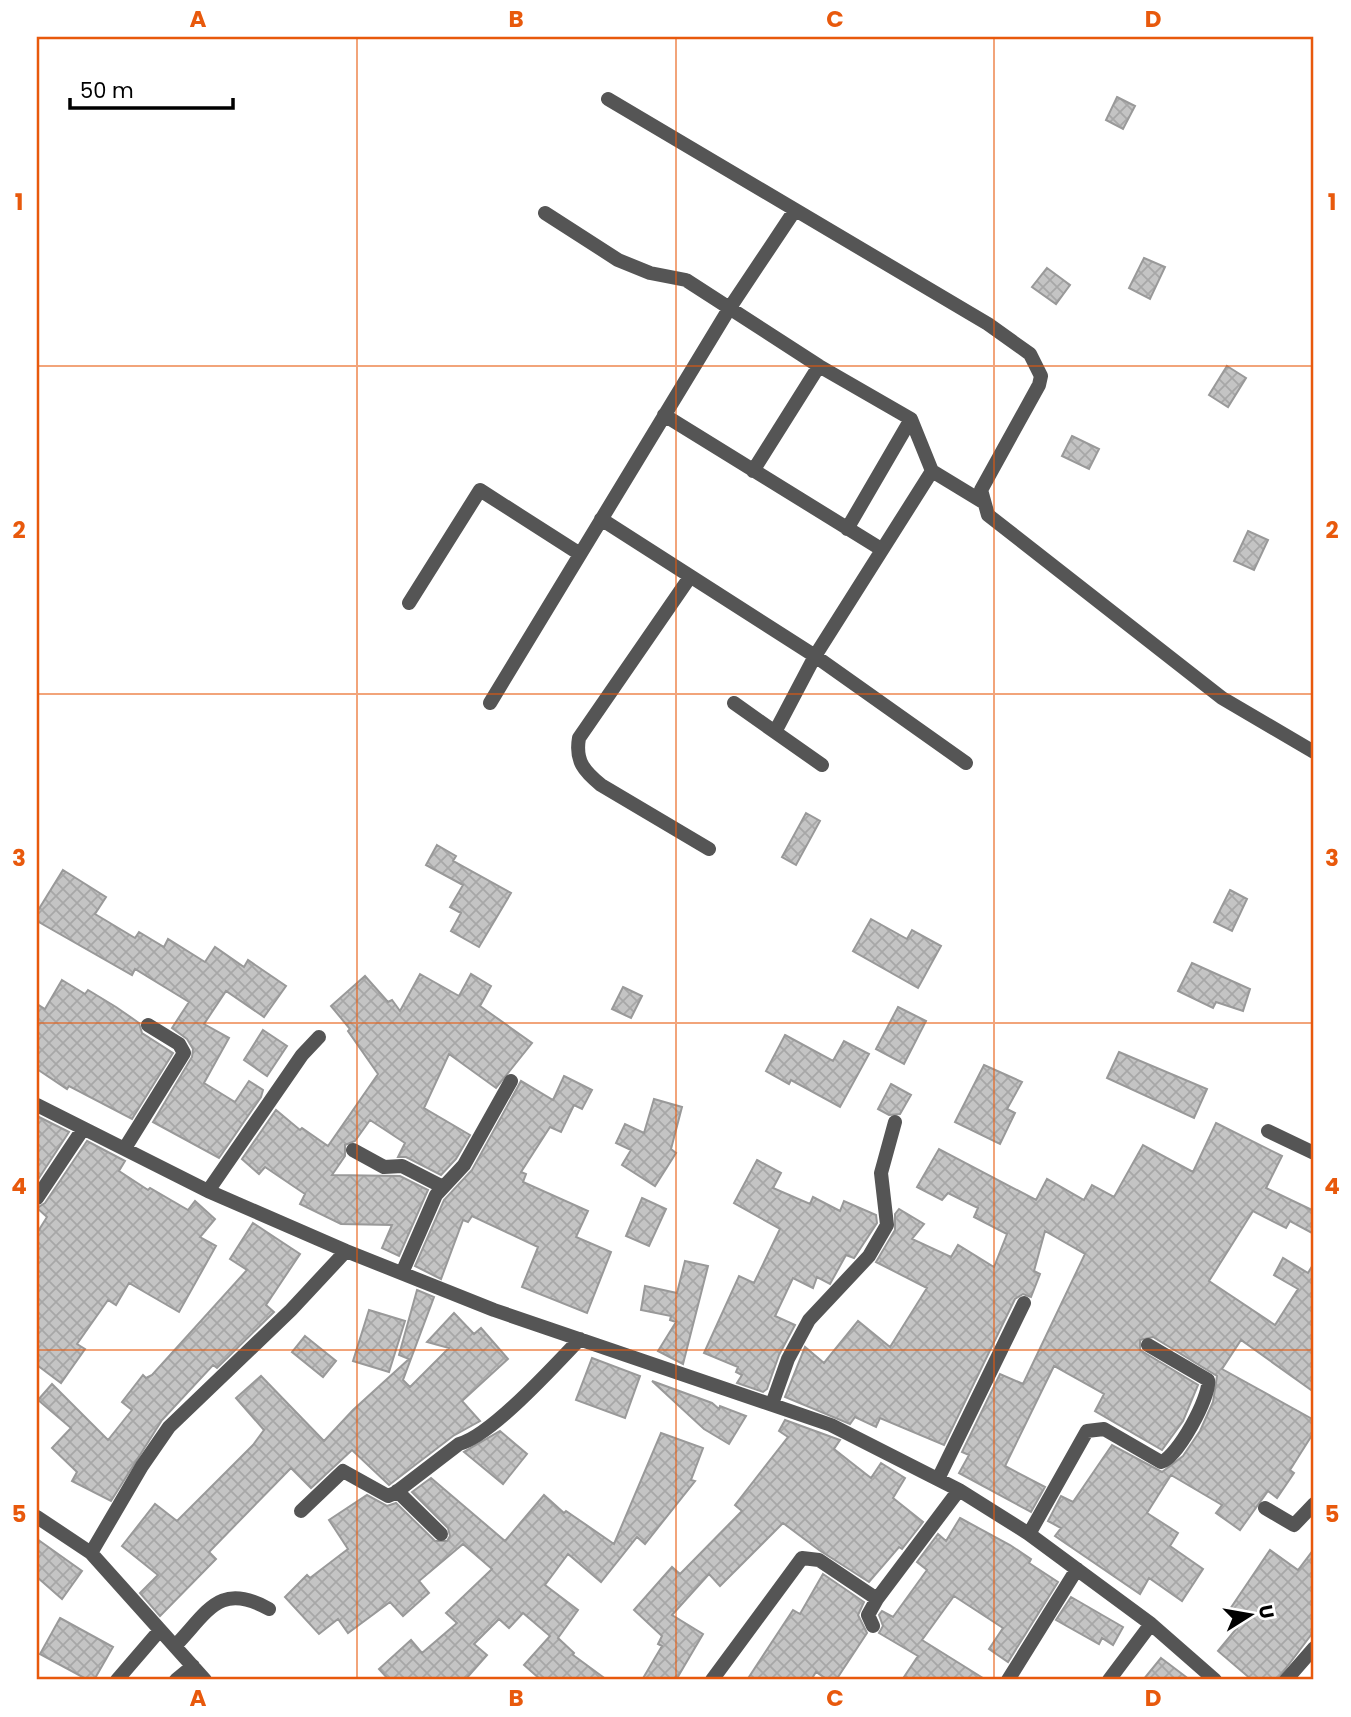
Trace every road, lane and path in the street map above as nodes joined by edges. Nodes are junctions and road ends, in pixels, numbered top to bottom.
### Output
1 (608, 99) dead end
2 (795, 210) junction
3 (545, 213) dead end
4 (729, 309) junction
5 (819, 366) junction
6 (664, 415) junction
7 (911, 419) junction
8 (753, 471) junction
9 (932, 471) junction
10 (983, 502) junction
11 (601, 519) junction
12 (846, 529) junction
13 (881, 550) junction
14 (580, 554) junction
15 (690, 577) junction
16 (409, 603) dead end
17 (815, 656) junction
18 (490, 703) dead end
19 (734, 703) dead end
20 (775, 732) junction
21 (1314, 752) edge
22 (966, 763) dead end
23 (822, 765) dead end
24 (709, 849) dead end
25 (148, 1025) dead end
26 (319, 1037) dead end
27 (511, 1082) dead end
28 (37, 1105) edge
29 (895, 1122) dead end
30 (83, 1129) junction
31 (1269, 1131) dead end
32 (125, 1148) junction
33 (353, 1150) dead end
34 (1314, 1153) edge
35 (441, 1186) junction
36 (208, 1191) junction
37 (37, 1198) edge
38 (346, 1251) junction
39 (402, 1273) junction
40 (1024, 1303) dead end
41 (580, 1339) junction
42 (1148, 1345) dead end
43 (772, 1404) junction
44 (938, 1479) junction
45 (959, 1490) junction
46 (397, 1491) junction
47 (1314, 1504) edge
48 (1265, 1508) dead end
49 (301, 1511) dead end
50 (37, 1517) edge
51 (441, 1534) dead end
52 (1029, 1534) junction
53 (91, 1553) junction
54 (1077, 1569) junction
55 (877, 1599) junction
56 (269, 1609) dead end
57 (1151, 1624) junction
58 (873, 1626) dead end
59 (160, 1630) junction
60 (175, 1646) junction
61 (1314, 1648) edge
62 (193, 1666) junction
63 (117, 1680) edge
64 (176, 1680) edge
65 (205, 1680) edge
66 (712, 1680) edge
67 (1009, 1680) edge
68 (1109, 1680) edge
69 (1215, 1680) edge
70 (1286, 1680) edge

1 - 2 street
2 - 4 street
2 - 10 street
3 - 4 street
4 - 5 street
4 - 6 street
5 - 7 street
5 - 8 street
6 - 8 street
6 - 11 street
7 - 9 street
7 - 12 street
8 - 12 street
9 - 10 street
9 - 13 street
10 - 21 street
11 - 14 street
11 - 15 street
12 - 13 street
13 - 17 street
14 - 16 street
14 - 18 street
15 - 17 street
15 - 24 street
17 - 20 street
17 - 22 street
19 - 20 street
20 - 23 street
25 - 32 street
26 - 36 street
27 - 35 street
28 - 30 street
29 - 43 street
30 - 32 street
30 - 37 street
31 - 34 street
32 - 36 street
33 - 35 street
35 - 39 street
36 - 38 street
38 - 39 street
38 - 53 street
39 - 41 street
40 - 44 street
41 - 43 street
41 - 46 street
42 - 52 street
43 - 44 street
44 - 45 street
45 - 52 street
45 - 55 street
46 - 49 street
46 - 51 street
47 - 48 street
50 - 53 street
52 - 54 street
53 - 59 street
54 - 57 street
54 - 67 street
55 - 58 street
55 - 66 street
56 - 60 street
57 - 68 street
57 - 69 street
59 - 60 street
59 - 63 street
60 - 62 street
61 - 70 street
62 - 64 street
62 - 65 street

